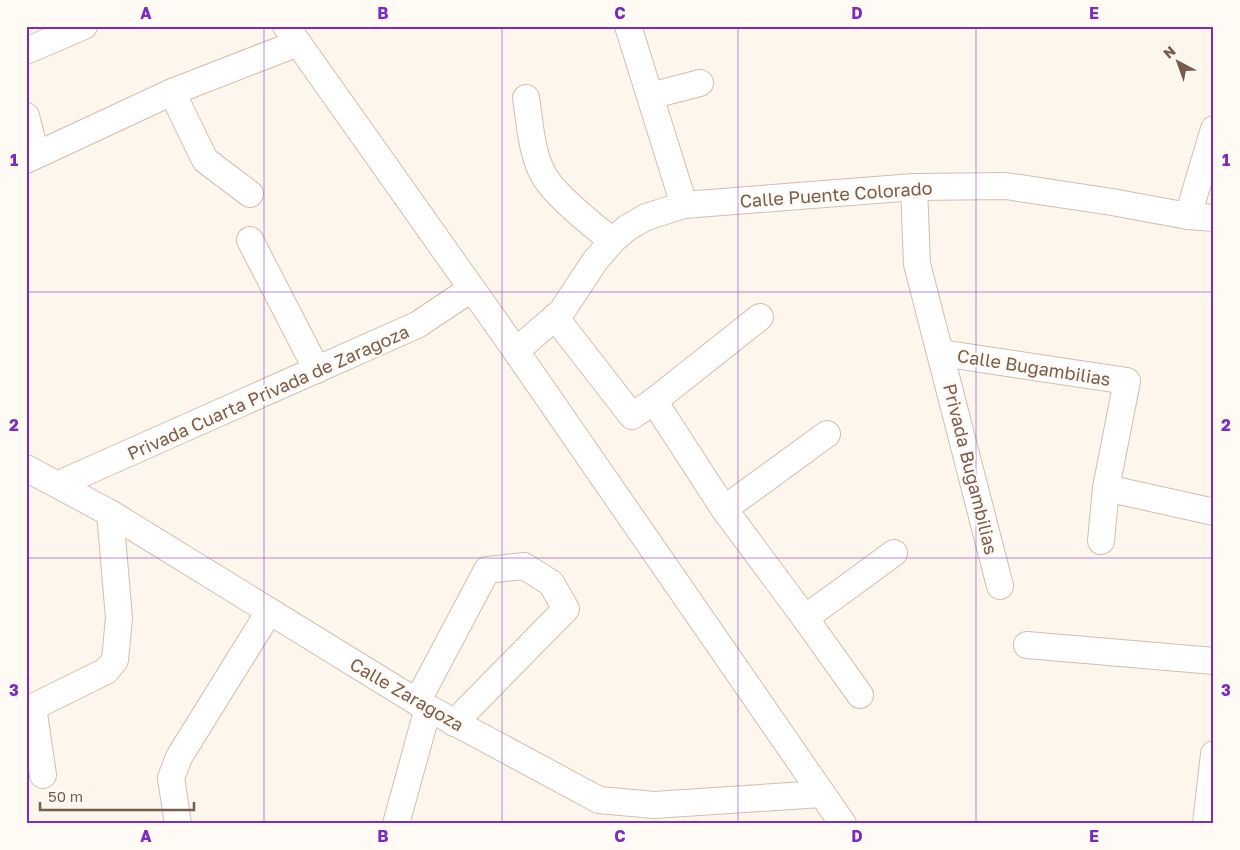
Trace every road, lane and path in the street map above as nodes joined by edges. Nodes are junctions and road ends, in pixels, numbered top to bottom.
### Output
1 (84, 26) edge
2 (628, 26) edge
3 (292, 34) edge
4 (26, 51) edge
5 (700, 83) dead end
6 (172, 92) junction
7 (650, 96) junction
8 (526, 98) dead end
9 (26, 116) edge
10 (1214, 129) edge
11 (31, 157) edge
12 (914, 187) junction
13 (250, 194) dead end
14 (684, 205) junction
15 (1188, 216) junction
16 (1214, 218) edge
17 (250, 240) dead end
18 (612, 241) junction
19 (471, 289) junction
20 (555, 317) junction
21 (760, 318) dead end
22 (516, 352) junction
23 (941, 353) junction
24 (317, 370) junction
25 (654, 400) junction
26 (827, 434) dead end
27 (26, 468) edge
28 (59, 484) junction
29 (1106, 488) junction
30 (724, 509) junction
31 (1214, 512) edge
32 (110, 513) junction
33 (1101, 541) dead end
34 (894, 553) dead end
35 (1000, 586) dead end
36 (269, 612) junction
37 (806, 618) junction
38 (1027, 645) dead end
39 (1214, 661) edge
40 (860, 696) dead end
41 (423, 705) junction
42 (30, 711) edge
43 (454, 723) junction
44 (1214, 754) edge
45 (43, 775) dead end
46 (821, 794) junction
47 (178, 824) edge
48 (396, 824) edge
49 (843, 824) edge
50 (1206, 824) edge

1 - 4 street
2 - 7 street
3 - 6 street
3 - 19 street
5 - 7 street
6 - 11 street
6 - 13 street
7 - 14 street
8 - 18 street
9 - 11 street
10 - 15 street
12 - 14 street, Calle Puente Colorado
12 - 15 street, Calle Puente Colorado
12 - 23 street, Calle Bugambilias
14 - 18 street, Calle Puente Colorado
15 - 16 street, Calle Puente Colorado
17 - 24 street
18 - 20 street, Calle Puente Colorado
19 - 22 street
19 - 24 street, Privada Cuarta Privada de Zaragoza
20 - 22 street, Calle Puente Colorado
20 - 25 street
21 - 25 street
22 - 46 street
23 - 29 street, Calle Bugambilias
23 - 35 street, Privada Bugambilias
24 - 28 street, Privada Cuarta Privada de Zaragoza
25 - 30 street
26 - 30 street
27 - 28 street, Calle Zaragoza
28 - 32 street, Calle Zaragoza
29 - 31 street
29 - 33 street, Calle Bugambilias
30 - 37 street
32 - 36 street, Calle Zaragoza
32 - 42 street
34 - 37 street
36 - 41 street, Calle Zaragoza
36 - 47 street
37 - 40 street
38 - 39 street
41 - 43 street, Calle Zaragoza
41 - 43 street
41 - 48 street
42 - 45 street
43 - 46 street, Calle Zaragoza
44 - 50 street
46 - 49 street

